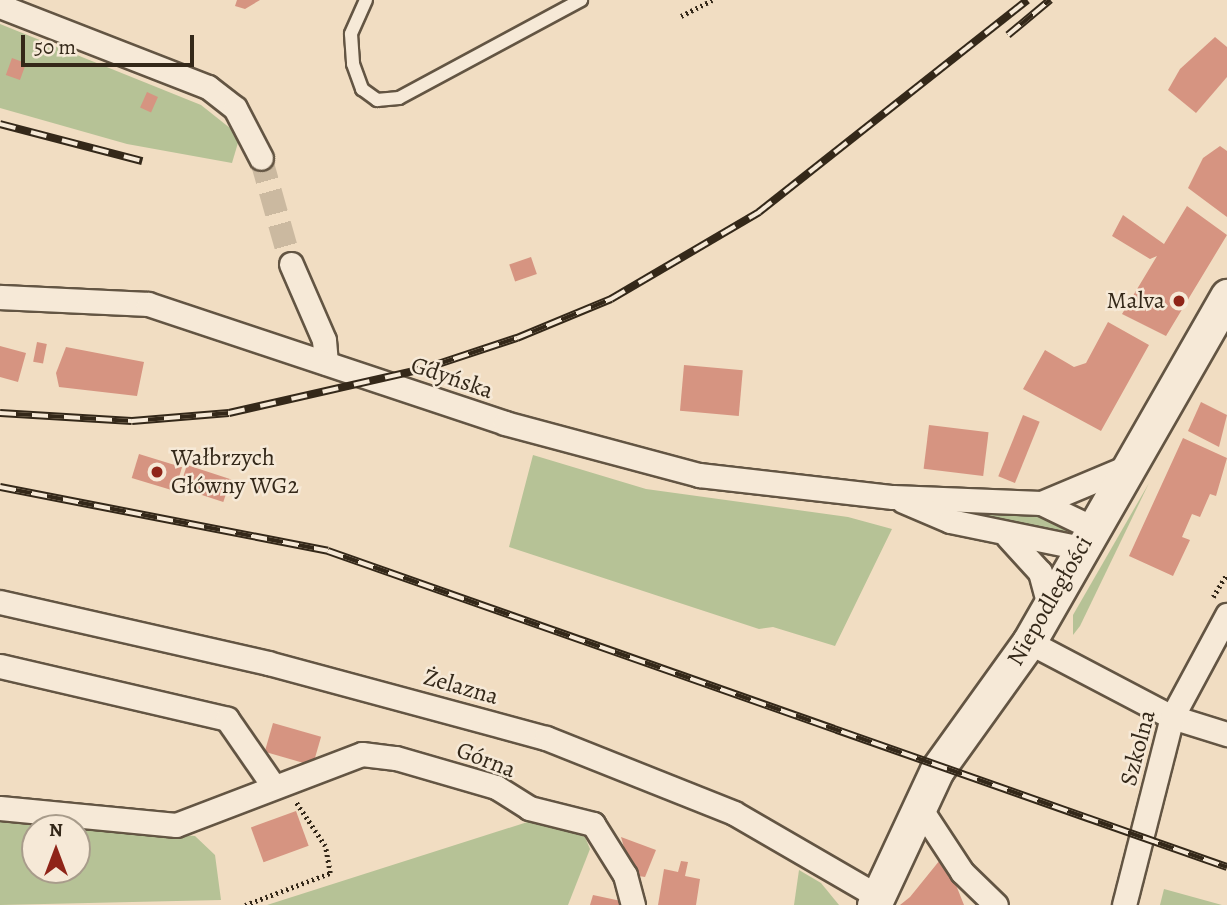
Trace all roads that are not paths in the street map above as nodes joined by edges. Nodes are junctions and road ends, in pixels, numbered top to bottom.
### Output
1 (366, 0) edge
2 (580, 0) edge
3 (0, 6) edge
4 (261, 158) tunnel mouth
5 (291, 264) tunnel mouth
6 (1227, 296) edge
7 (0, 298) edge
8 (326, 363) junction
9 (1127, 467) junction
10 (893, 497) junction
11 (1041, 503) junction
12 (1006, 535) junction
13 (1087, 538) junction
14 (0, 602) edge
15 (1049, 605) junction
16 (1227, 615) edge
17 (1029, 642) junction
18 (0, 666) edge
19 (1172, 717) junction
20 (1227, 734) edge
21 (272, 784) junction
22 (0, 808) edge
23 (922, 811) junction
24 (877, 901) edge
25 (634, 905) edge
26 (996, 905) edge
27 (1124, 905) edge

1 - 2 lane
3 - 4 street
5 - 8 street
6 - 9 main road, Niepodległości
7 - 8 street, Gdyńska
8 - 10 street, Gdyńska
9 - 11 street, Gdyńska
9 - 13 main road, Niepodległości
10 - 11 street, Gdyńska
10 - 12 street, Gdyńska
11 - 13 street, Gdyńska
12 - 13 street, Gdyńska
12 - 15 street, Gdyńska
13 - 15 main road, Niepodległości
14 - 24 street, Żelazna
15 - 17 main road, Niepodległości
16 - 19 street, Szkolna
17 - 19 street
17 - 23 main road, Niepodległości
18 - 21 street
19 - 20 street
19 - 27 street, Szkolna
21 - 22 street
21 - 25 street, Górna
23 - 24 main road, Niepodległości
23 - 26 street

